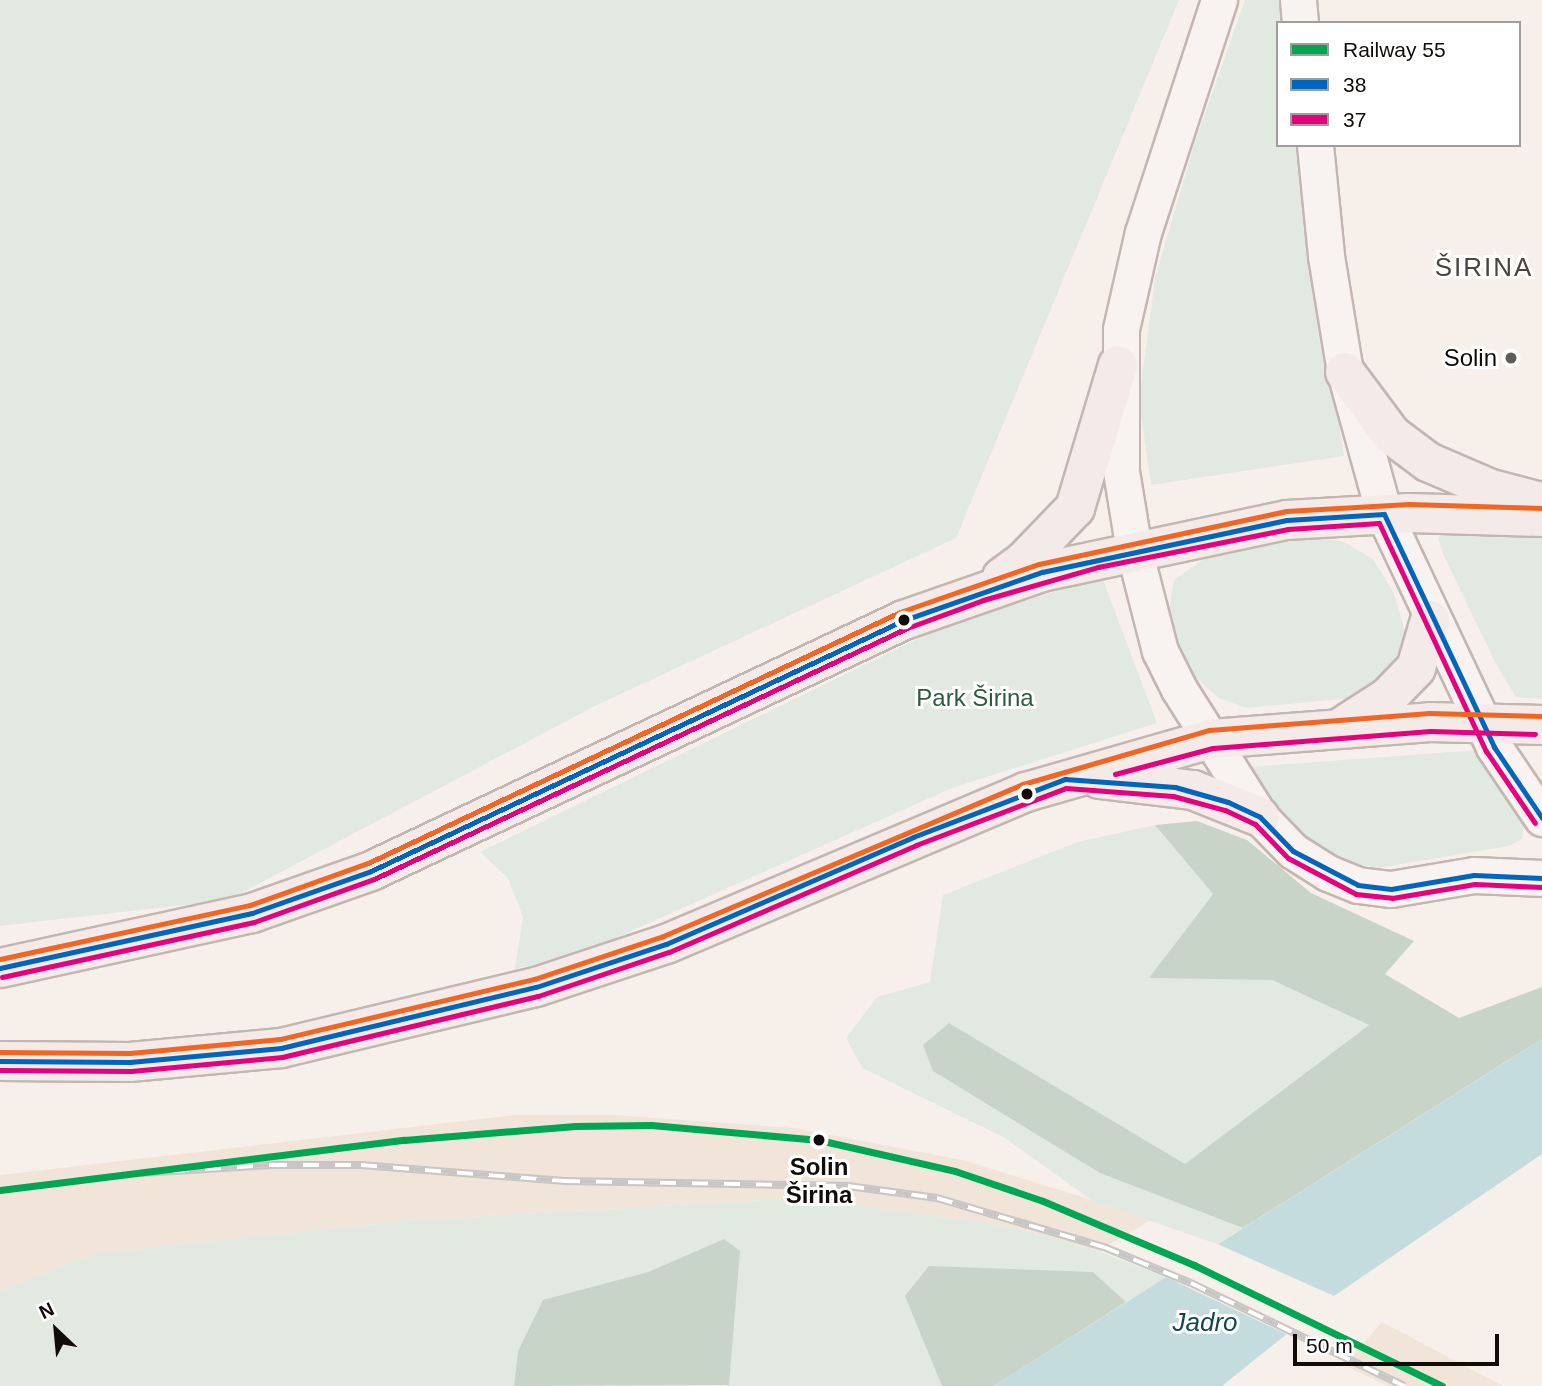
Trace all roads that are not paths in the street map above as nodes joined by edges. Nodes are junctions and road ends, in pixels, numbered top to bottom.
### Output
1 (1219, 0) edge
2 (1298, 0) edge
3 (1300, 21) edge
4 (1315, 147) edge
5 (1118, 365) junction
6 (1345, 372) junction
7 (1542, 503) edge
8 (1384, 514) junction
9 (1542, 517) edge
10 (1134, 550) junction
11 (979, 593) junction
12 (1430, 620) junction
13 (1482, 723) junction
14 (1542, 725) edge
15 (1338, 729) junction
16 (1212, 739) junction
17 (1065, 779) junction
18 (1260, 817) junction
19 (1542, 818) edge
20 (1542, 878) edge
21 (0, 968) edge
22 (0, 1061) edge

1 - 5 main road
2 - 3 main road
4 - 6 main road
5 - 10 main road
5 - 11 highway
6 - 7 highway
6 - 8 main road
8 - 9 highway
8 - 10 highway
8 - 12 main road
10 - 11 highway
10 - 16 main road
11 - 21 highway
12 - 13 main road
12 - 15 highway
13 - 14 highway
13 - 15 highway
13 - 19 main road
15 - 16 highway
16 - 17 highway
16 - 18 main road
17 - 18 highway
17 - 22 highway
18 - 20 main road

